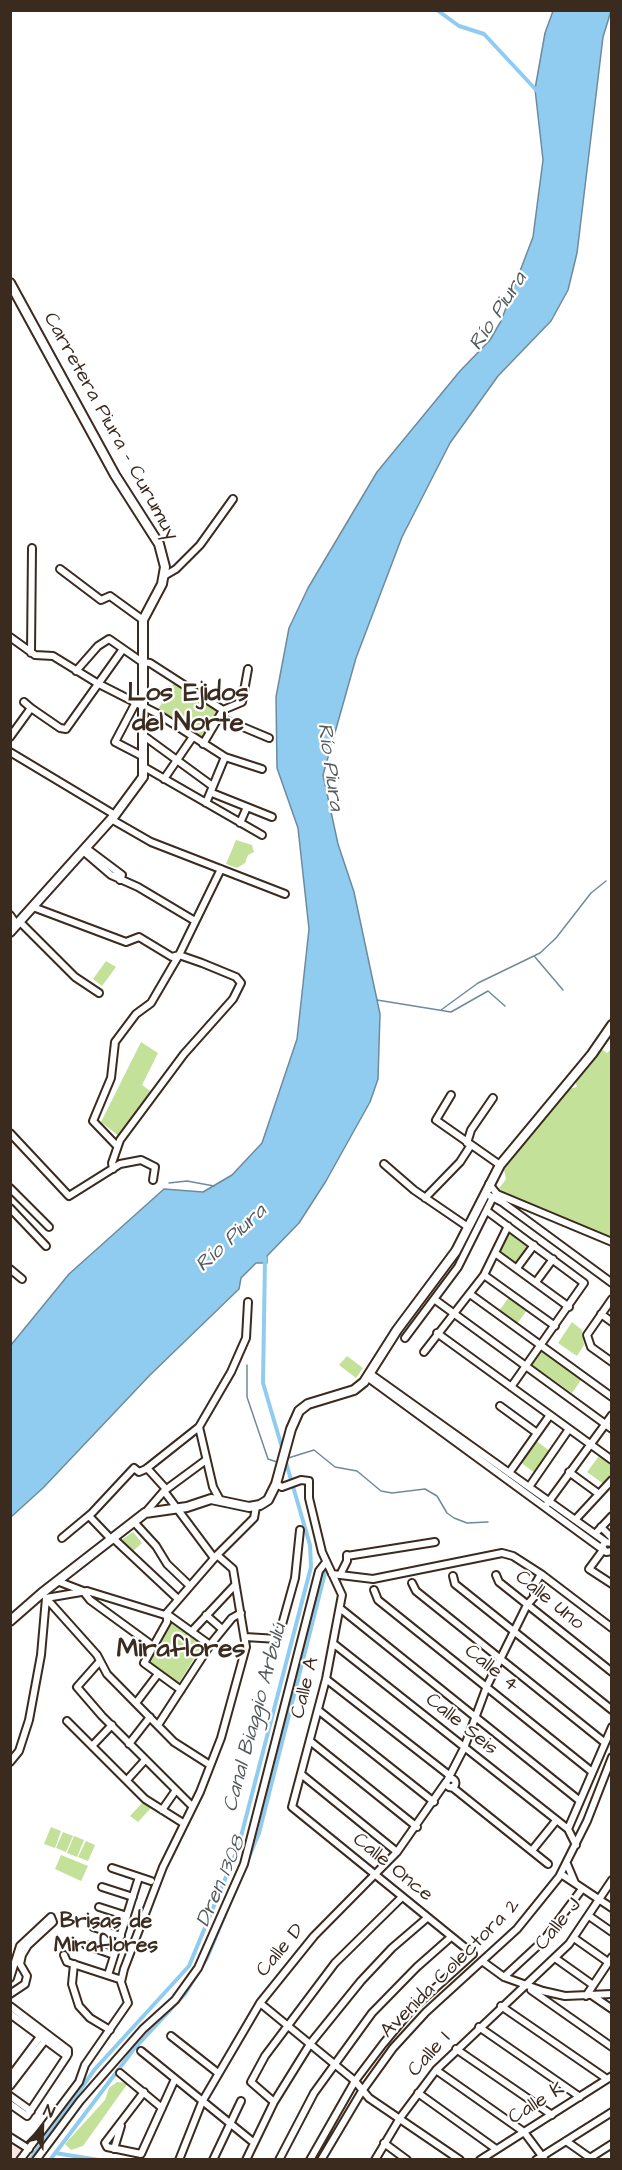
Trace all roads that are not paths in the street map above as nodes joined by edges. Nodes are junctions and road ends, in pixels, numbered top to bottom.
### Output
1 (10, 283) edge
2 (233, 499) dead end
3 (32, 548) dead end
4 (60, 569) dead end
5 (164, 576) junction
6 (143, 620) junction
7 (10, 638) edge
8 (123, 649) junction
9 (31, 653) junction
10 (142, 662) junction
11 (248, 669) dead end
12 (76, 671) junction
13 (97, 683) junction
14 (24, 702) dead end
15 (135, 704) junction
16 (31, 708) junction
17 (143, 708) junction
18 (223, 710) junction
19 (219, 717) junction
20 (13, 728) edge
21 (144, 736) junction
22 (10, 737) edge
23 (192, 738) junction
24 (269, 738) dead end
25 (203, 744) junction
26 (10, 753) edge
27 (144, 757) junction
28 (225, 757) junction
29 (177, 760) junction
30 (144, 767) junction
31 (262, 769) dead end
32 (164, 779) junction
33 (211, 785) junction
34 (212, 793) junction
35 (206, 803) junction
36 (247, 807) junction
37 (113, 817) junction
38 (272, 817) dead end
39 (240, 823) junction
40 (262, 835) dead end
41 (84, 849) junction
42 (221, 870) junction
43 (285, 894) dead end
44 (33, 907) junction
45 (10, 915) edge
46 (195, 921) junction
47 (18, 923) junction
48 (10, 932) edge
49 (179, 955) junction
50 (99, 993) dead end
51 (612, 1024) edge
52 (451, 1095) dead end
53 (493, 1098) dead end
54 (10, 1133) edge
55 (469, 1144) junction
56 (117, 1146) junction
57 (384, 1164) dead end
58 (500, 1165) junction
59 (113, 1169) junction
60 (153, 1180) dead end
61 (489, 1184) junction
62 (10, 1188) edge
63 (484, 1194) junction
64 (493, 1197) junction
65 (425, 1198) junction
66 (10, 1208) edge
67 (487, 1211) junction
68 (508, 1226) junction
69 (49, 1227) dead end
70 (468, 1227) junction
71 (612, 1242) edge
72 (534, 1245) junction
73 (46, 1246) dead end
74 (495, 1253) junction
75 (553, 1259) junction
76 (517, 1268) junction
77 (10, 1269) edge
78 (484, 1275) junction
79 (22, 1279) dead end
80 (536, 1282) junction
81 (612, 1283) edge
82 (470, 1294) junction
83 (434, 1299) junction
84 (612, 1299) edge
85 (248, 1302) dead end
86 (569, 1307) junction
87 (453, 1314) junction
88 (601, 1314) junction
89 (612, 1322) edge
90 (555, 1326) junction
91 (437, 1333) junction
92 (405, 1338) dead end
93 (541, 1345) junction
94 (424, 1352) dead end
95 (612, 1362) edge
96 (526, 1367) junction
97 (368, 1375) junction
98 (511, 1387) junction
99 (612, 1397) edge
100 (500, 1406) dead end
101 (550, 1415) junction
102 (612, 1415) edge
103 (605, 1424) junction
104 (199, 1427) junction
105 (569, 1429) junction
106 (612, 1429) edge
107 (537, 1433) junction
108 (590, 1444) junction
109 (206, 1460) junction
110 (612, 1460) edge
111 (147, 1468) junction
112 (569, 1472) junction
113 (509, 1473) junction
114 (612, 1480) edge
115 (276, 1484) junction
116 (529, 1487) junction
117 (165, 1490) junction
118 (599, 1494) junction
119 (220, 1500) junction
120 (547, 1504) junction
121 (256, 1507) junction
122 (175, 1509) junction
123 (145, 1513) junction
124 (89, 1516) junction
125 (612, 1516) edge
126 (575, 1520) junction
127 (134, 1522) junction
128 (601, 1527) junction
129 (300, 1530) dead end
130 (595, 1534) junction
131 (62, 1538) dead end
132 (113, 1540) junction
133 (435, 1542) dead end
134 (608, 1543) edge
135 (611, 1551) edge
136 (216, 1556) junction
137 (326, 1562) junction
138 (341, 1573) junction
139 (540, 1574) junction
140 (333, 1575) junction
141 (496, 1575) dead end
142 (453, 1576) dead end
143 (57, 1581) junction
144 (412, 1583) dead end
145 (612, 1584) edge
146 (235, 1585) junction
147 (190, 1586) junction
148 (374, 1590) dead end
149 (83, 1591) junction
150 (44, 1596) junction
151 (178, 1599) junction
152 (527, 1605) junction
153 (341, 1609) junction
154 (241, 1613) junction
155 (167, 1614) junction
156 (206, 1615) junction
157 (10, 1621) edge
158 (612, 1628) edge
159 (222, 1629) junction
160 (514, 1630) junction
161 (192, 1631) junction
162 (244, 1637) junction
163 (334, 1644) junction
164 (210, 1645) junction
165 (153, 1646) junction
166 (500, 1658) junction
167 (100, 1661) junction
168 (612, 1672) edge
169 (158, 1674) junction
170 (326, 1679) junction
171 (487, 1686) junction
172 (181, 1690) junction
173 (136, 1703) junction
174 (318, 1710) junction
175 (612, 1710) edge
176 (150, 1717) junction
177 (476, 1717) junction
178 (67, 1722) dead end
179 (112, 1725) junction
180 (158, 1725) junction
181 (612, 1727) edge
182 (310, 1742) junction
183 (603, 1742) junction
184 (129, 1744) junction
185 (92, 1746) junction
186 (464, 1748) junction
187 (612, 1758) edge
188 (145, 1760) junction
189 (10, 1762) edge
190 (210, 1765) junction
191 (591, 1771) junction
192 (301, 1774) junction
193 (127, 1780) junction
194 (451, 1782) junction
195 (176, 1790) junction
196 (580, 1801) junction
197 (434, 1802) junction
198 (192, 1806) junction
199 (292, 1807) joint
200 (162, 1810) junction
201 (555, 1822) junction
202 (183, 1823) junction
203 (417, 1827) junction
204 (568, 1830) junction
205 (576, 1846) junction
206 (534, 1848) junction
207 (397, 1852) junction
208 (567, 1864) junction
209 (112, 1868) dead end
210 (561, 1874) junction
211 (377, 1876) junction
212 (139, 1877) junction
213 (612, 1880) edge
214 (152, 1881) dead end
215 (575, 1884) junction
216 (102, 1887) dead end
217 (582, 1889) junction
218 (133, 1897) junction
219 (402, 1898) junction
220 (599, 1902) junction
221 (99, 1907) dead end
222 (612, 1908) edge
223 (127, 1916) junction
224 (589, 1917) junction
225 (427, 1918) junction
226 (93, 1927) dead end
227 (612, 1932) edge
228 (121, 1936) junction
229 (451, 1937) junction
230 (574, 1938) junction
231 (86, 1945) dead end
232 (64, 1954) dead end
233 (473, 1954) joint
234 (114, 1955) junction
235 (555, 1958) junction
236 (610, 1959) edge
237 (482, 1961) junction
238 (74, 1964) junction
239 (23, 1970) junction
240 (108, 1975) junction
241 (11, 1977) edge
242 (504, 1977) junction
243 (119, 1978) dead end
244 (525, 1985) junction
245 (593, 1985) junction
246 (10, 1986) edge
247 (17, 1990) junction
248 (10, 1994) edge
249 (612, 1994) edge
250 (565, 1996) junction
251 (589, 1996) junction
252 (260, 2003) junction
253 (10, 2006) edge
254 (501, 2006) junction
255 (555, 2008) junction
256 (612, 2009) edge
257 (10, 2014) edge
258 (287, 2024) junction
259 (479, 2027) junction
260 (110, 2030) junction
261 (44, 2036) junction
262 (171, 2036) dead end
263 (310, 2044) junction
264 (612, 2047) edge
265 (456, 2049) junction
266 (141, 2051) dead end
267 (334, 2063) junction
268 (436, 2070) junction
269 (120, 2073) dead end
270 (218, 2073) junction
271 (10, 2077) edge
272 (609, 2077) edge
273 (175, 2079) junction
274 (354, 2081) junction
275 (10, 2086) edge
276 (362, 2091) junction
277 (144, 2092) junction
278 (418, 2093) junction
279 (10, 2096) edge
280 (580, 2097) junction
281 (241, 2100) dead end
282 (202, 2102) junction
283 (274, 2102) junction
284 (10, 2104) edge
285 (162, 2108) junction
286 (612, 2112) edge
287 (29, 2114) junction
288 (552, 2115) junction
289 (400, 2118) junction
290 (229, 2124) junction
291 (524, 2132) junction
292 (10, 2137) edge
293 (566, 2141) junction
294 (253, 2142) junction
295 (384, 2144) junction
296 (612, 2144) edge
297 (28, 2149) junction
298 (496, 2149) junction
299 (181, 2150) junction
300 (541, 2158) edge
301 (592, 2159) edge
302 (20, 2160) edge
303 (36, 2160) edge
304 (174, 2160) edge
305 (179, 2160) edge
306 (213, 2160) edge
307 (246, 2160) edge
308 (279, 2160) edge
309 (310, 2160) edge
310 (321, 2160) edge
311 (375, 2160) edge
312 (407, 2160) edge
313 (460, 2160) edge
314 (480, 2160) edge

1 - 5 main road, Carretera Piura - Curumuy
2 - 5 street
3 - 9 street
4 - 6 street
5 - 6 main road
6 - 10 main road
7 - 9 street
8 - 10 street
8 - 12 street
8 - 13 street
9 - 12 street
10 - 17 main road
10 - 18 street
11 - 18 street
12 - 13 street
13 - 15 street
13 - 16 street
14 - 16 street
15 - 17 street
15 - 27 street
16 - 20 street
17 - 21 main road
17 - 23 street
18 - 19 street
19 - 24 street
19 - 25 street
20 - 22 street
21 - 27 main road
21 - 29 street
23 - 25 street
23 - 29 street
25 - 28 street
26 - 37 street
27 - 30 main road
28 - 31 street
28 - 33 street
29 - 32 street
29 - 33 street
30 - 32 street
30 - 37 main road
32 - 35 street
33 - 34 street
34 - 35 street
34 - 36 street
35 - 39 street
36 - 38 street
36 - 39 street
37 - 41 main road
37 - 42 street
39 - 40 street
41 - 44 main road
41 - 46 street
42 - 43 street
42 - 46 street
44 - 47 main road
44 - 49 street
45 - 47 street
46 - 49 street
47 - 48 main road
47 - 50 street
49 - 56 street
49 - 56 street
51 - 58 main road
52 - 55 street
53 - 55 street
54 - 59 street
55 - 58 street
55 - 65 street
56 - 59 street
57 - 65 street
58 - 61 main road
59 - 60 street
61 - 63 main road
61 - 71 street
62 - 69 street
63 - 64 street
63 - 70 main road
64 - 67 street
64 - 81 street
65 - 70 street
66 - 73 street
67 - 68 street
67 - 83 street
68 - 72 street
68 - 74 street
70 - 97 main road
72 - 75 street
72 - 76 street
74 - 76 street
74 - 78 street
75 - 80 street
75 - 86 street
76 - 80 street
77 - 79 street
78 - 82 street
78 - 90 street
80 - 86 street
82 - 87 street
82 - 93 street
83 - 87 street
83 - 92 street
84 - 88 street
85 - 104 street
86 - 90 street
87 - 91 street
87 - 96 street
88 - 89 street
88 - 95 street
90 - 93 street
91 - 94 street
91 - 98 street
93 - 96 street
93 - 99 street
96 - 98 street
96 - 103 street
97 - 113 street
97 - 115 main road
97 - 120 street
98 - 101 street
100 - 107 street
101 - 105 street
101 - 107 street
102 - 103 street
103 - 106 street
103 - 108 street
104 - 109 street
104 - 111 street
105 - 108 street
105 - 116 street
107 - 113 street
108 - 110 street
108 - 112 street
109 - 117 street
109 - 119 street
111 - 117 street
111 - 124 street
112 - 118 street
112 - 120 street
113 - 116 street
114 - 118 street
115 - 121 main road
115 - 137 street, Calle A
116 - 120 street
117 - 122 street
117 - 123 street
118 - 126 street
119 - 121 main road
119 - 122 main road
120 - 126 street
120 - 134 street
121 - 136 street
122 - 123 main road
122 - 136 street
123 - 127 main road
124 - 131 street
124 - 132 street
125 - 128 street
126 - 130 street
127 - 132 main road
127 - 147 street
128 - 130 street
128 - 134 street
129 - 162 street
130 - 134 street
132 - 143 main road
132 - 151 street
133 - 138 street
134 - 135 street
134 - 145 street
136 - 146 street
136 - 147 street
137 - 140 street, Calle A
137 - 303 street
138 - 139 street
138 - 140 street
139 - 152 street, Calle D
139 - 158 street
140 - 153 street, Calle A
141 - 152 street, Calle Uno
142 - 160 street
143 - 149 street
143 - 150 main road
144 - 166 street
146 - 154 street
146 - 156 street
147 - 151 street
148 - 171 street, Calle 4
149 - 150 street
149 - 155 street
149 - 165 street
150 - 157 main road
150 - 167 street
150 - 189 street
151 - 155 street
152 - 160 street, Calle D
152 - 168 street, Calle Uno
153 - 163 street, Calle A
153 - 177 street
154 - 159 street
154 - 162 street
155 - 161 street
155 - 165 street
156 - 159 street
156 - 161 street
159 - 164 street
160 - 166 street, Calle D
160 - 175 street
161 - 164 street
162 - 190 street
163 - 170 street, Calle A
163 - 186 street, Calle Seis
164 - 172 street
165 - 169 street
166 - 171 street, Calle D
166 - 183 street
167 - 173 street
167 - 179 street
169 - 172 street
169 - 173 street
170 - 174 street, Calle A
170 - 194 street
171 - 177 street, Calle D
171 - 191 street, Calle 4
172 - 180 street
173 - 176 street
174 - 182 street, Calle A
174 - 197 street
176 - 180 street
176 - 184 street
177 - 186 street, Calle D
177 - 196 street
178 - 185 street
179 - 184 street
179 - 185 street
180 - 190 street
181 - 183 street
182 - 192 street, Calle A
182 - 203 street
183 - 191 street
184 - 188 street
185 - 193 street
186 - 194 street, Calle D
186 - 201 street, Calle Seis
187 - 205 street, Avenida Colectora 2
188 - 193 street
188 - 195 street
190 - 198 street
191 - 196 street
192 - 199 street, Calle A
192 - 207 street
193 - 200 street
194 - 197 street, Calle D
194 - 206 street
194 - 206 street
195 - 198 street
195 - 200 street
196 - 204 street
197 - 203 street, Calle D
198 - 202 street
199 - 211 street, Calle Once
200 - 202 street
201 - 204 street, Calle Seis
201 - 206 street
202 - 260 street
203 - 207 street, Calle D
204 - 205 street
205 - 208 street, Avenida Colectora 2
207 - 211 street, Calle D
208 - 210 street, Avenida Colectora 2
208 - 215 street
209 - 212 street
210 - 215 street
210 - 237 street, Avenida Colectora 2
211 - 219 street, Calle Once
211 - 252 street, Calle D
212 - 214 street
212 - 218 street
213 - 220 street, Calle J
215 - 217 street
216 - 218 street
217 - 220 street
217 - 242 street
218 - 223 street
219 - 225 street, Calle Once
219 - 258 street
220 - 222 street
220 - 224 street, Calle J
221 - 223 street
223 - 228 street
224 - 227 street
224 - 230 street, Calle J
225 - 229 street, Calle Once
225 - 263 street
226 - 228 street
228 - 234 street
229 - 233 street, Calle Once
229 - 267 street
230 - 235 street, Calle J
230 - 236 street
231 - 234 street
232 - 238 street
233 - 274 street, Avenida Colectora 2
234 - 240 street
235 - 244 street, Calle J
235 - 245 street
236 - 245 street
237 - 242 street
237 - 276 street, Avenida Colectora 2
238 - 240 street
238 - 260 street
239 - 241 street
239 - 241 street
239 - 247 street
240 - 243 street
242 - 244 street
244 - 250 street
244 - 254 street, Calle I
244 - 255 street
245 - 251 street
246 - 247 street
247 - 248 street
249 - 251 street
250 - 251 street
250 - 255 street
251 - 256 street
252 - 258 street
252 - 270 street, Calle D
253 - 261 street
254 - 259 street, Calle I
254 - 272 street
255 - 264 street
257 - 261 street
258 - 263 street
258 - 283 street
259 - 265 street, Calle I
259 - 280 street
260 - 297 street
261 - 271 street
261 - 275 street
261 - 287 street
262 - 270 street
263 - 267 street
263 - 283 street
265 - 268 street, Calle I
265 - 288 street
266 - 273 street
267 - 274 street
267 - 308 street
268 - 278 street, Calle I
268 - 291 street
269 - 277 street
270 - 282 street, Calle D
272 - 280 street, Calle K
273 - 282 street
273 - 285 street
274 - 276 street
274 - 309 street, Avenida Colectora 2
276 - 289 street
276 - 310 street, Avenida Colectora 2
277 - 285 street
277 - 285 street
278 - 289 street, Calle I
278 - 298 street
279 - 287 street
280 - 288 street, Calle K
281 - 290 street
282 - 290 street
282 - 299 street, Calle D
283 - 294 street
284 - 287 street
286 - 293 street
288 - 291 street, Calle K
289 - 295 street, Calle I
289 - 313 street
290 - 294 street
290 - 306 street
291 - 298 street, Calle K
291 - 300 street
292 - 297 street
293 - 300 street
293 - 301 street
294 - 307 street
295 - 311 street, Calle I
295 - 312 street
296 - 301 street
297 - 302 street
298 - 314 street, Calle K
299 - 304 street, Calle D
299 - 305 street, Calle D

